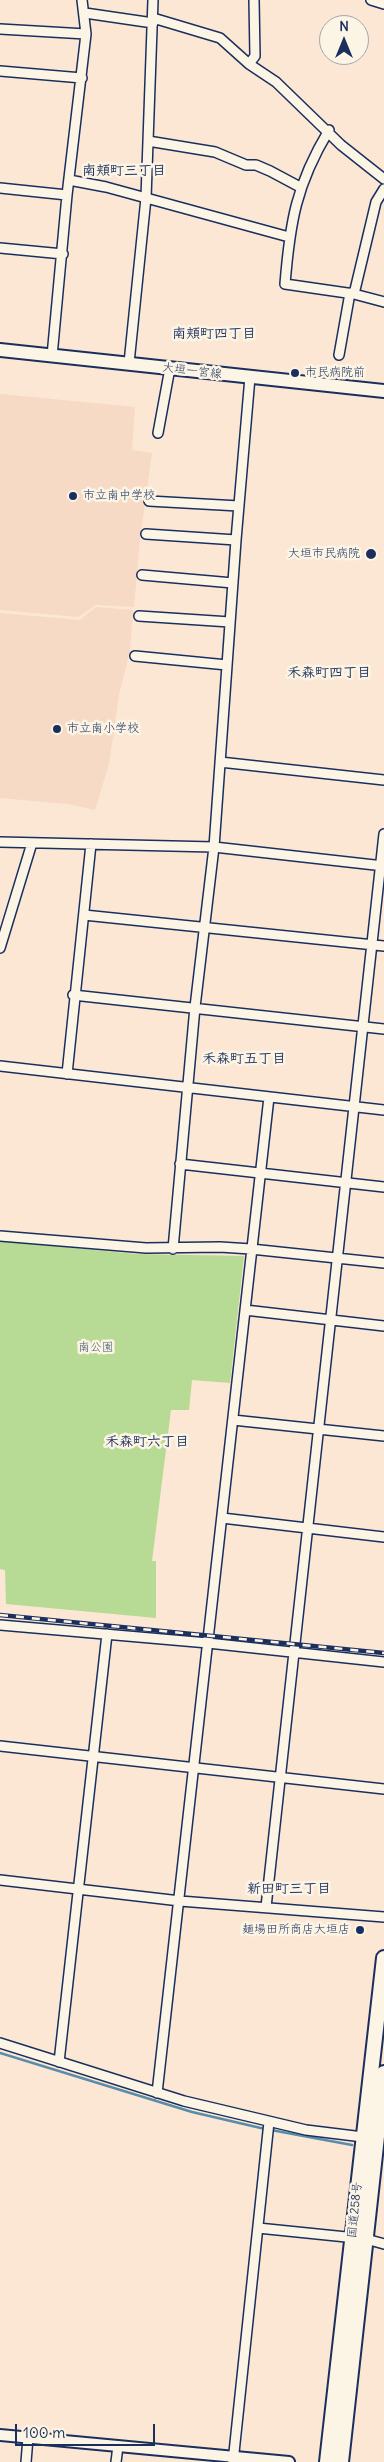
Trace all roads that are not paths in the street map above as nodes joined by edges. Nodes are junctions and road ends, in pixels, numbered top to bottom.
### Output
1 (82, 0) edge
2 (153, 0) edge
3 (254, 0) edge
4 (371, 0) edge
5 (384, 4) edge
6 (85, 13) junction
7 (153, 20) junction
8 (0, 29) edge
9 (86, 34) junction
10 (249, 64) junction
11 (0, 72) edge
12 (82, 78) junction
13 (329, 130) junction
14 (148, 141) junction
15 (384, 179) edge
16 (69, 180) junction
17 (300, 187) junction
18 (0, 188) edge
19 (384, 189) edge
20 (67, 195) junction
21 (146, 198) junction
22 (289, 237) junction
23 (0, 248) edge
24 (63, 254) junction
25 (352, 294) junction
26 (384, 302) edge
27 (0, 350) edge
28 (339, 355) dead end
29 (52, 356) junction
30 (129, 364) junction
31 (170, 368) junction
32 (250, 377) junction
33 (384, 390) edge
34 (158, 433) dead end
35 (149, 501) dead end
36 (239, 506) junction
37 (146, 534) dead end
38 (236, 540) junction
39 (142, 575) dead end
40 (233, 583) junction
41 (138, 616) dead end
42 (230, 622) junction
43 (135, 656) dead end
44 (227, 665) junction
45 (220, 762) junction
46 (384, 780) edge
47 (384, 834) edge
48 (0, 842) edge
49 (32, 843) junction
50 (91, 844) junction
51 (214, 847) junction
52 (382, 866) edge
53 (84, 915) junction
54 (205, 927) junction
55 (371, 945) junction
56 (384, 946) edge
57 (0, 948) edge
58 (73, 995) junction
59 (196, 1007) junction
60 (362, 1026) junction
61 (384, 1028) edge
62 (0, 1066) edge
63 (66, 1074) junction
64 (188, 1088) junction
65 (268, 1097) junction
66 (353, 1106) junction
67 (384, 1110) edge
68 (180, 1164) junction
69 (260, 1173) junction
70 (346, 1183) junction
71 (384, 1186) edge
72 (0, 1236) edge
73 (173, 1248) junction
74 (251, 1249) junction
75 (337, 1258) junction
76 (384, 1263) edge
77 (245, 1310) junction
78 (330, 1320) junction
79 (384, 1326) edge
80 (233, 1420) junction
81 (318, 1430) junction
82 (384, 1436) edge
83 (222, 1518) junction
84 (308, 1528) junction
85 (384, 1536) edge
86 (0, 1625) edge
87 (107, 1634) junction
88 (208, 1643) junction
89 (294, 1653) junction
90 (384, 1662) edge
91 (0, 1746) edge
92 (93, 1756) junction
93 (195, 1768) junction
94 (279, 1777) junction
95 (384, 1789) edge
96 (0, 1880) edge
97 (79, 1889) junction
98 (180, 1901) junction
99 (266, 1907) junction
100 (384, 1917) edge
101 (384, 1958) edge
102 (0, 2043) edge
103 (59, 2062) junction
104 (384, 2078) edge
105 (157, 2093) junction
106 (269, 2122) junction
107 (363, 2137) junction
108 (258, 2228) junction
109 (352, 2238) junction
110 (366, 2239) junction
111 (384, 2244) edge
112 (0, 2435) edge
113 (28, 2438) junction
114 (118, 2446) junction
115 (233, 2459) edge
116 (26, 2462) edge
117 (116, 2462) edge
118 (289, 2462) edge
119 (328, 2462) edge
120 (341, 2462) edge

1 - 6 street
2 - 7 street
3 - 10 street
4 - 5 street
6 - 7 street
6 - 9 street
7 - 10 street
7 - 14 street
8 - 9 street
9 - 12 street
10 - 13 street
11 - 12 street
12 - 16 street
13 - 15 street
13 - 17 street
14 - 17 street
14 - 21 street
16 - 20 street
16 - 21 street
17 - 22 street
18 - 20 street
19 - 25 street
20 - 24 street
21 - 22 street
21 - 30 street
22 - 25 street
23 - 24 street
24 - 29 street
25 - 26 street
25 - 28 street
27 - 29 main road, 大垣一宮線
29 - 30 main road, 大垣一宮線
30 - 31 main road, 大垣一宮線
31 - 32 main road, 大垣一宮線
31 - 34 street
32 - 33 main road, 大垣一宮線
32 - 36 street
35 - 36 street
36 - 38 street
37 - 38 street
38 - 40 street
39 - 40 street
40 - 42 street
41 - 42 street
42 - 44 street
43 - 44 street
44 - 45 street
45 - 46 street
45 - 51 street
47 - 52 street
48 - 49 street
49 - 50 street
49 - 57 street
50 - 51 street
50 - 53 street
51 - 52 street
51 - 54 street
52 - 55 street
53 - 54 street
53 - 58 street
54 - 55 street
54 - 59 street
55 - 56 street
55 - 60 street
58 - 59 street
58 - 63 street
59 - 60 street
59 - 64 street
60 - 61 street
60 - 66 street
62 - 63 street
63 - 64 street
64 - 65 street
64 - 68 street
65 - 66 street
65 - 69 street
66 - 67 street
66 - 70 street
68 - 69 street
68 - 73 street
69 - 70 street
69 - 74 street
70 - 71 street
70 - 75 street
72 - 73 street
73 - 74 street
74 - 75 street
74 - 77 street
75 - 76 street
75 - 78 street
77 - 78 street
77 - 80 street
78 - 79 street
78 - 81 street
80 - 81 street
80 - 83 street
81 - 82 street
81 - 84 street
83 - 84 street
83 - 88 street
84 - 85 street
84 - 89 street
86 - 87 street
87 - 88 street
87 - 92 street
88 - 89 street
88 - 93 street
89 - 90 street
89 - 94 street
91 - 92 street
92 - 93 street
92 - 97 street
93 - 94 street
93 - 98 street
94 - 95 street
94 - 99 street
96 - 97 street
97 - 98 street
97 - 103 street
98 - 99 street
98 - 105 street
99 - 100 street
101 - 107 highway, 国道258号
102 - 103 street
103 - 105 street
104 - 110 highway, 国道258号
105 - 106 street
106 - 107 street
106 - 108 street
107 - 109 highway, 国道258号
108 - 109 street
108 - 115 street
109 - 110 street
109 - 119 highway, 国道258号
110 - 111 street
110 - 120 highway, 国道258号
112 - 113 street
113 - 114 street
113 - 116 street
114 - 115 street
114 - 117 street
115 - 118 street

